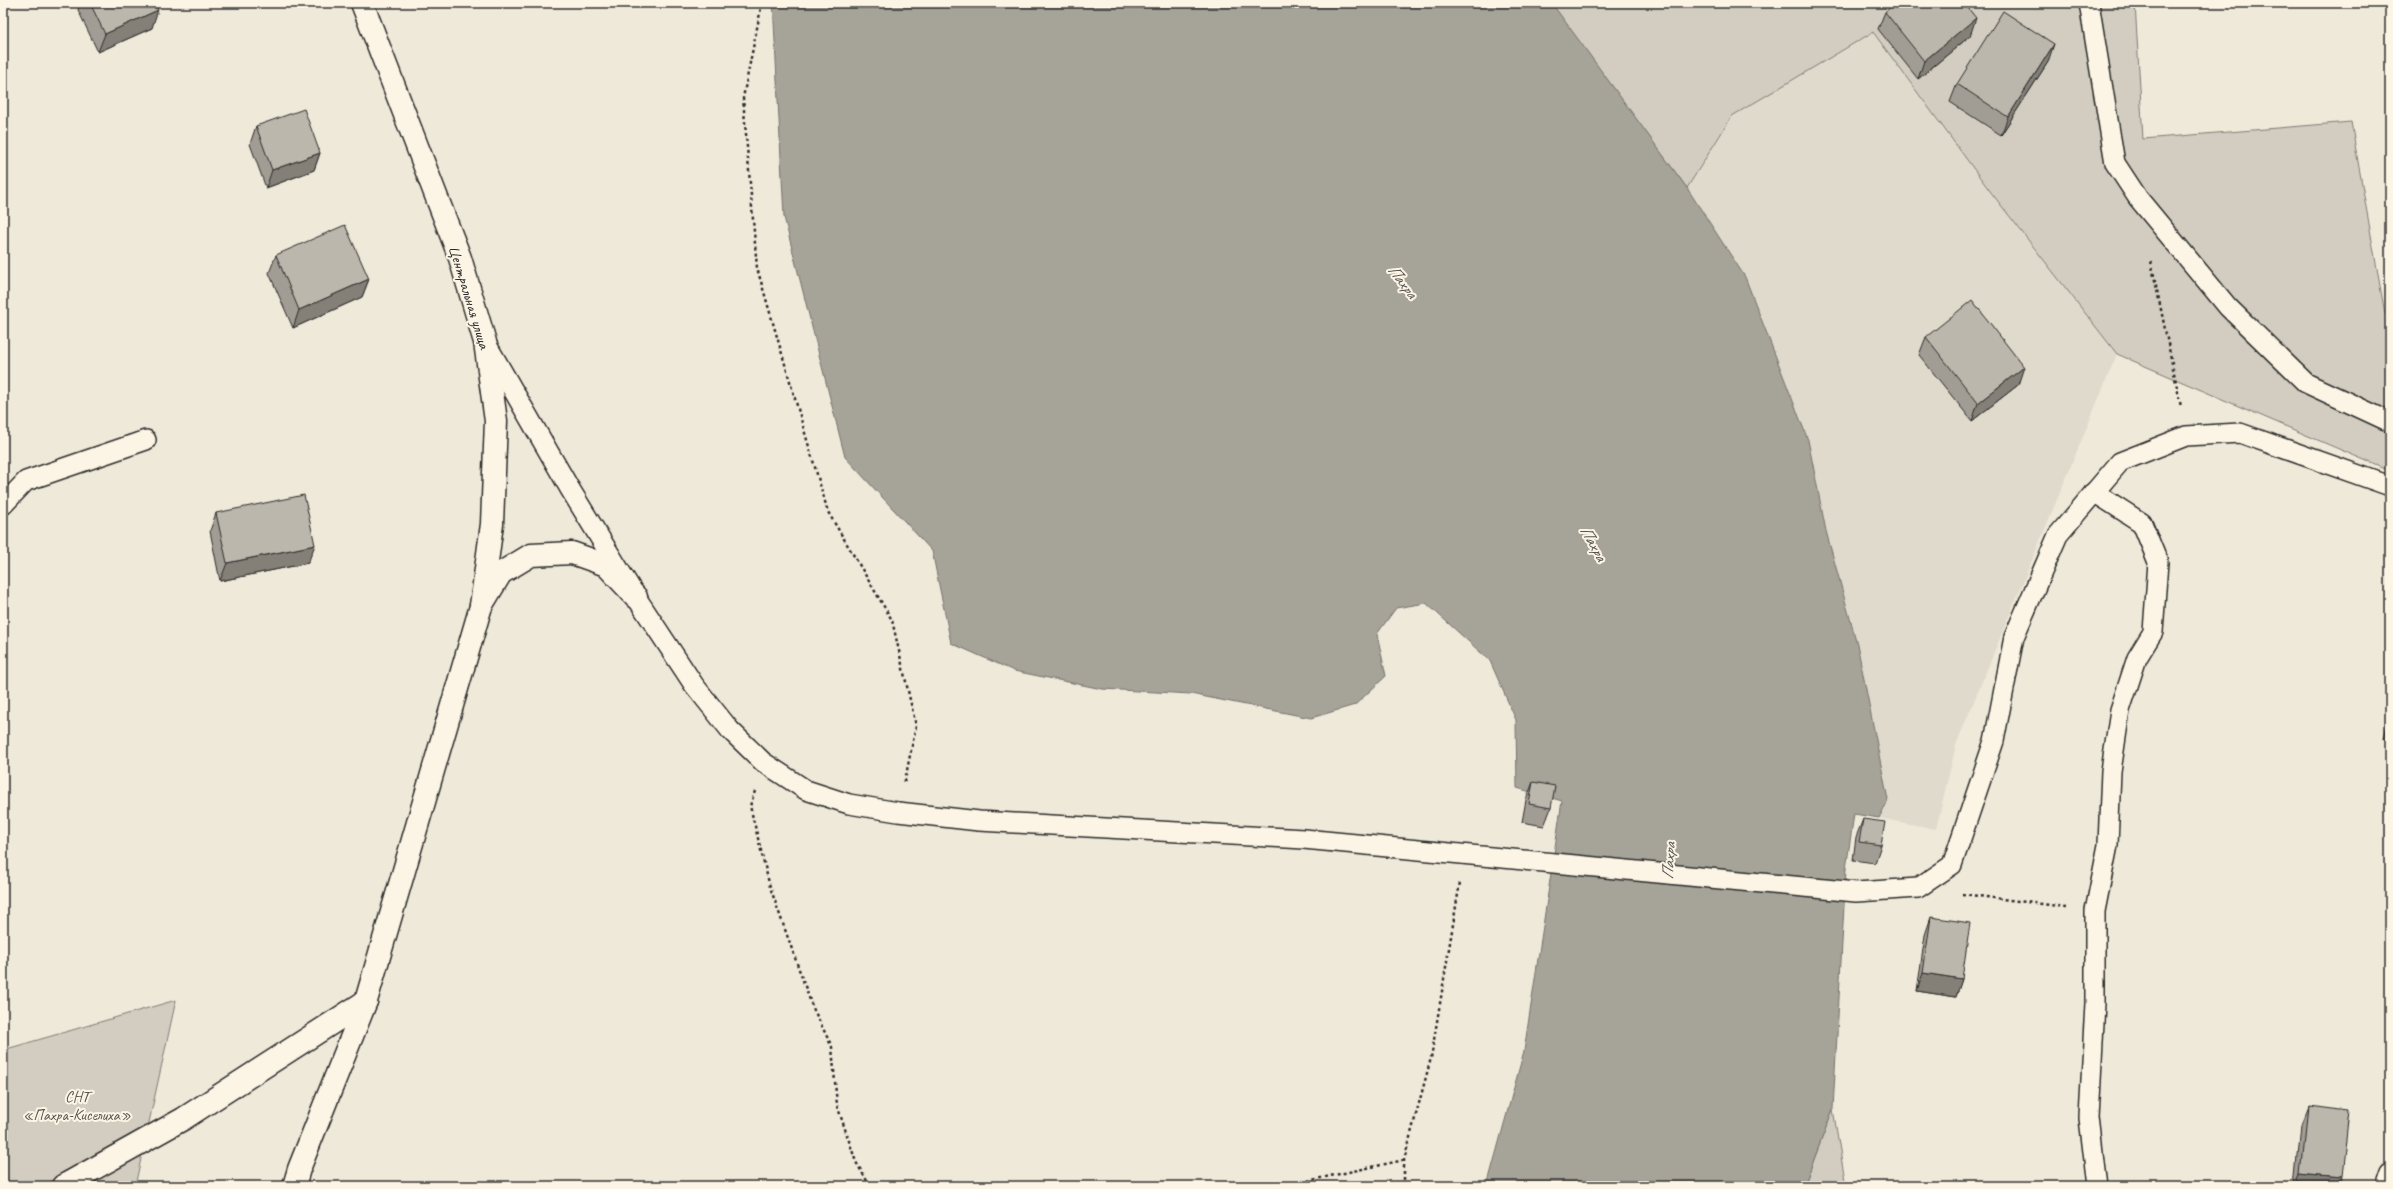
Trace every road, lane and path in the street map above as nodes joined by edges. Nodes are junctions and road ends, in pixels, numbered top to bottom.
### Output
1 (362, 3) edge
2 (762, 3) edge
3 (2089, 3) edge
4 (2151, 259) dead end
5 (485, 342) junction
6 (2390, 422) edge
7 (2186, 436) junction
8 (146, 440) dead end
9 (2390, 486) edge
10 (2094, 492) junction
11 (3, 505) edge
12 (636, 597) junction
13 (481, 606) junction
14 (763, 762) junction
15 (898, 812) junction
16 (1464, 854) junction
17 (1918, 888) junction
18 (2095, 910) junction
19 (366, 1001) junction
20 (1404, 1160) junction
21 (2390, 1174) edge
22 (63, 1186) edge
23 (294, 1186) edge
24 (870, 1186) edge
25 (1284, 1186) edge
26 (1404, 1186) edge
27 (2096, 1186) edge
28 (2386, 1186) edge

1 - 5 street, Центральная улица
2 - 15 path
3 - 6 lane
4 - 7 path
5 - 12 lane
5 - 13 street, Центральная улица
7 - 9 lane
7 - 10 lane
8 - 11 lane
10 - 17 lane
10 - 18 lane
12 - 13 street
12 - 14 lane
13 - 19 street
14 - 15 lane
14 - 24 path
15 - 16 lane
16 - 17 lane
16 - 20 path
17 - 18 path
18 - 27 lane
19 - 22 street
19 - 23 street
20 - 25 path
20 - 26 path
21 - 28 street

